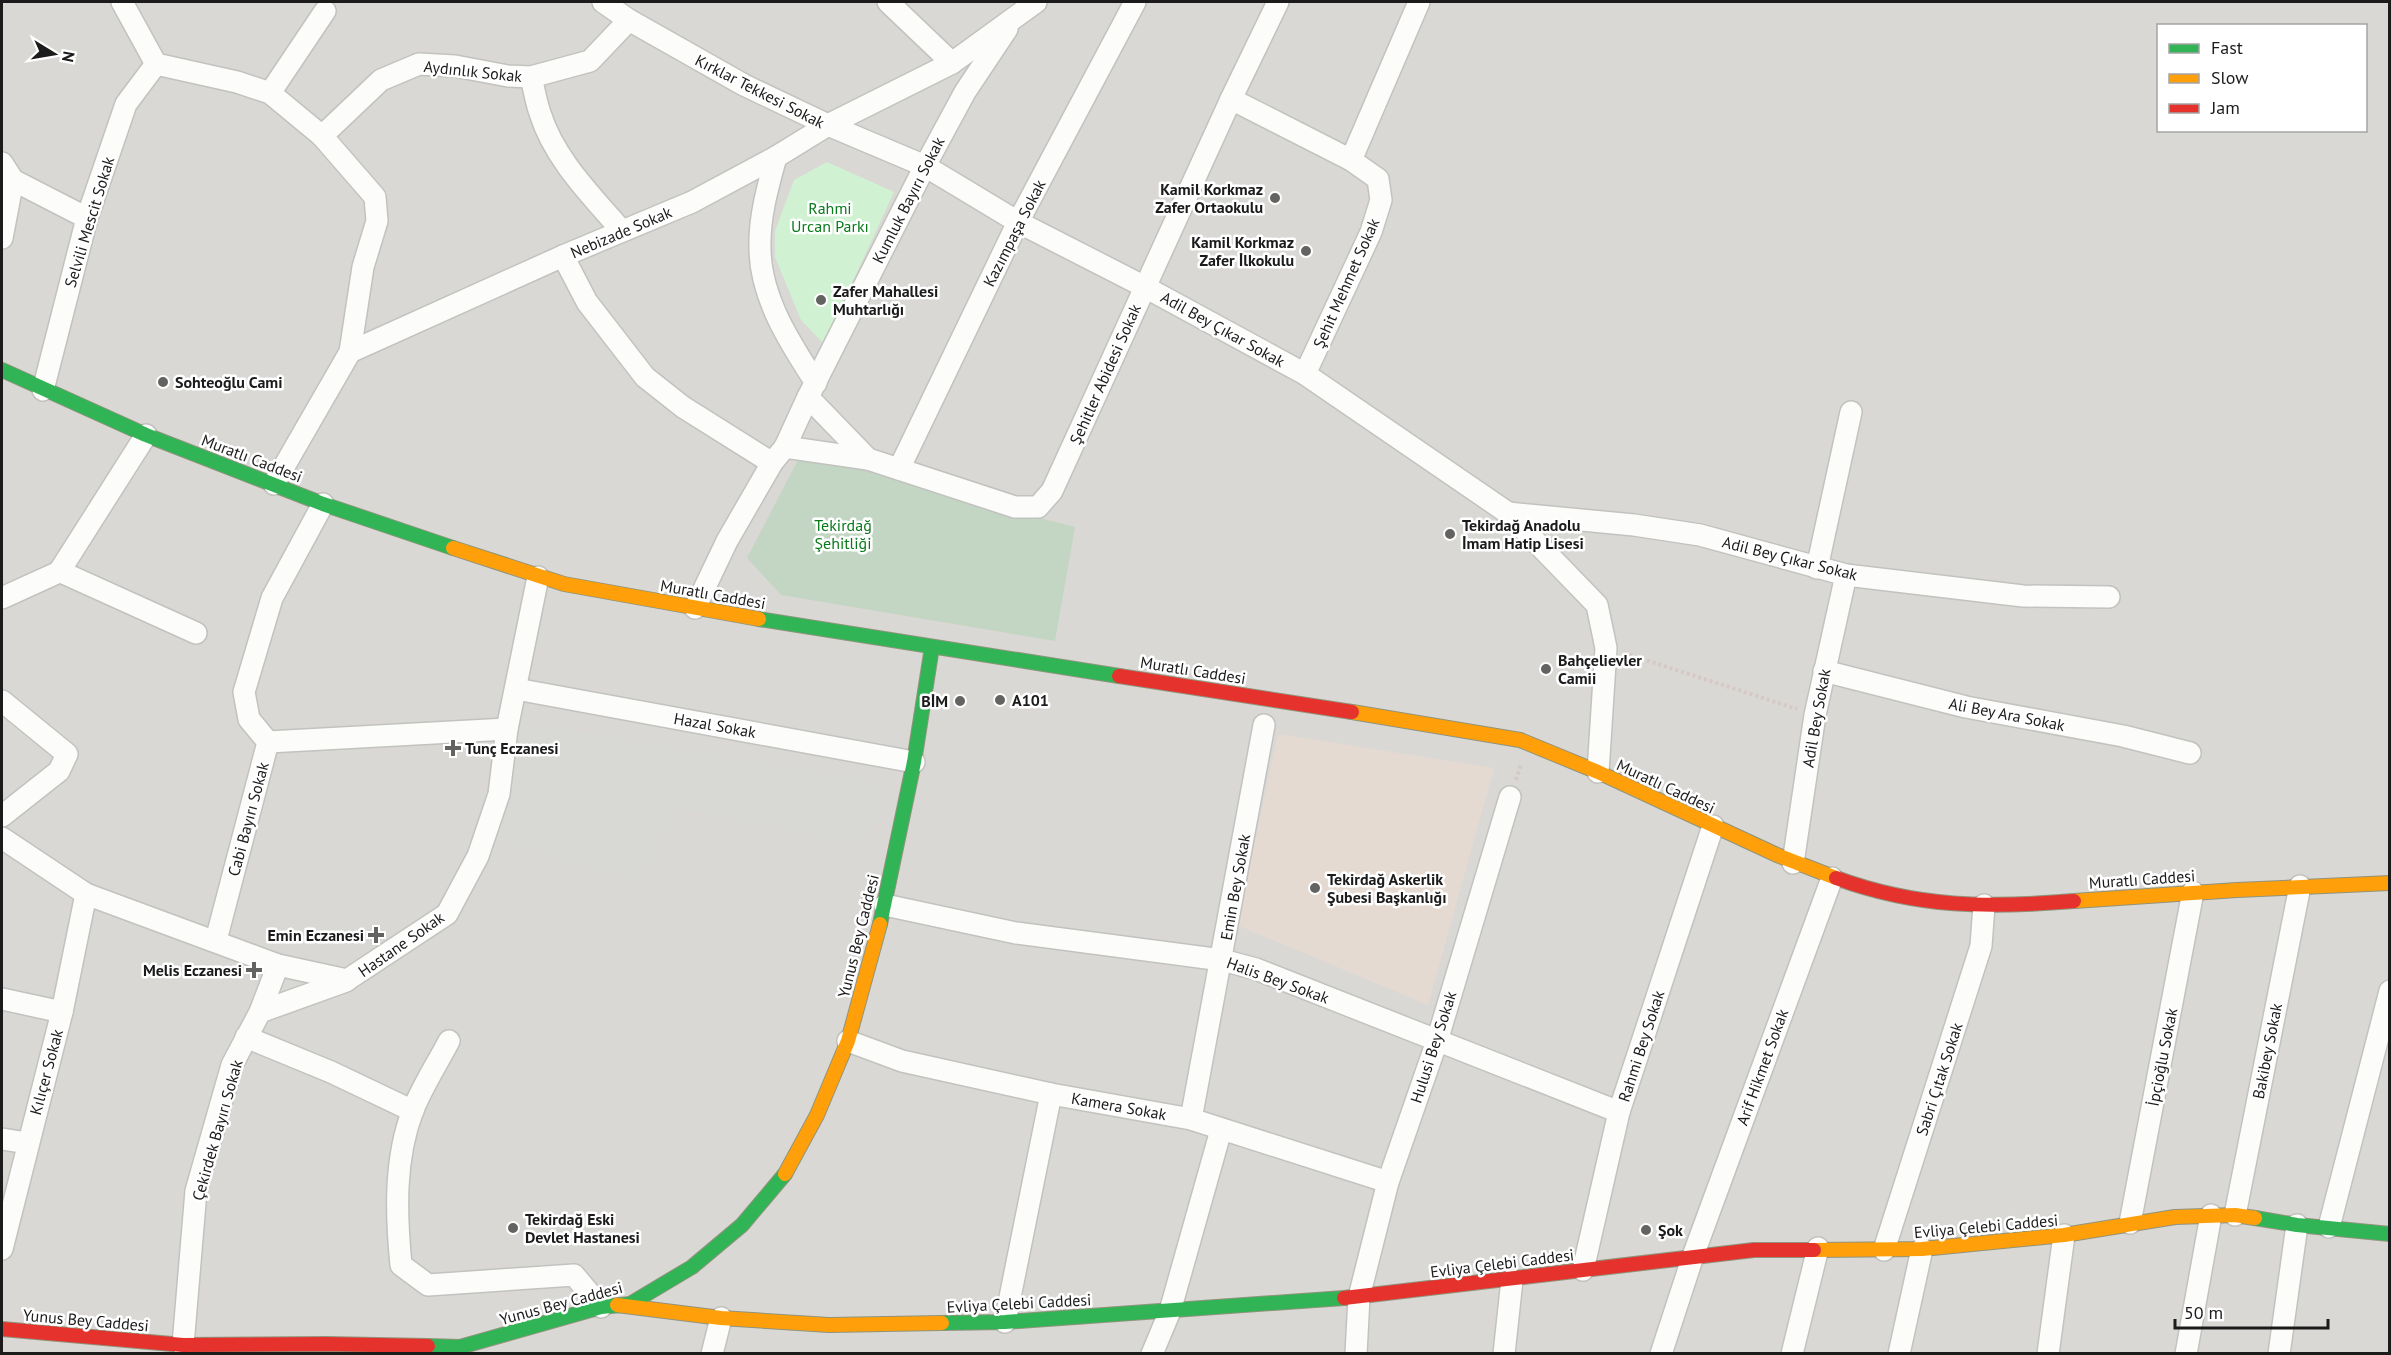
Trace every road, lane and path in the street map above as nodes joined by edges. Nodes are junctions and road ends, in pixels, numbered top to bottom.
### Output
1 (122, 2) edge
2 (603, 2) edge
3 (888, 2) edge
4 (1036, 2) edge
5 (1135, 2) edge
6 (1278, 2) edge
7 (1419, 2) edge
8 (325, 11) dead end
9 (629, 20) junction
10 (1014, 20) junction
11 (952, 63) junction
12 (156, 64) junction
13 (531, 77) junction
14 (270, 93) junction
15 (1231, 99) junction
16 (828, 125) junction
17 (322, 136) junction
18 (776, 157) junction
19 (1351, 160) junction
20 (925, 166) junction
21 (7, 171) edge
22 (87, 218) junction
23 (1018, 222) junction
24 (622, 231) junction
25 (2, 237) edge
26 (563, 256) junction
27 (1145, 287) junction
28 (350, 352) junction
29 (2, 370) edge
30 (1305, 374) junction
31 (44, 390) junction
32 (812, 390) junction
33 (1851, 412) dead end
34 (146, 435) junction
35 (778, 455) junction
36 (868, 459) junction
37 (899, 469) junction
38 (274, 484) junction
39 (323, 504) junction
40 (1508, 513) junction
41 (1817, 568) junction
42 (59, 571) junction
43 (1846, 574) junction
44 (538, 578) junction
45 (2109, 597) dead end
46 (2, 598) edge
47 (695, 608) junction
48 (196, 633) dead end
49 (933, 647) junction
50 (1606, 648) junction
51 (1824, 670) junction
52 (516, 689) junction
53 (2, 701) edge
54 (1815, 715) junction
55 (1264, 725) dead end
56 (507, 729) junction
57 (268, 742) junction
58 (1528, 742) junction
59 (2190, 753) dead end
60 (914, 762) junction
61 (1598, 772) junction
62 (1510, 797) joint
63 (2, 816) edge
64 (1713, 826) junction
65 (2, 838) edge
66 (1792, 863) junction
67 (1832, 878) junction
68 (2390, 883) edge
69 (2300, 886) junction
70 (2193, 892) junction
71 (86, 894) junction
72 (885, 905) junction
73 (1984, 905) junction
74 (216, 940) junction
75 (1222, 960) junction
76 (278, 965) junction
77 (347, 980) junction
78 (2390, 991) edge
79 (2, 999) edge
80 (62, 1012) junction
81 (260, 1012) junction
82 (246, 1037) junction
83 (449, 1041) dead end
84 (848, 1041) junction
85 (1437, 1041) junction
86 (1051, 1094) junction
87 (413, 1111) junction
88 (1619, 1112) junction
89 (1191, 1119) junction
90 (1221, 1130) junction
91 (2, 1139) edge
92 (27, 1143) junction
93 (1388, 1182) junction
94 (2211, 1215) junction
95 (2235, 1215) junction
96 (2130, 1223) junction
97 (2297, 1225) junction
98 (2329, 1227) junction
99 (2390, 1234) edge
100 (2064, 1235) junction
101 (1818, 1248) junction
102 (2, 1249) edge
103 (1922, 1249) junction
104 (1884, 1250) junction
105 (1693, 1256) junction
106 (1583, 1270) junction
107 (1512, 1280) junction
108 (1359, 1297) junction
109 (609, 1306) junction
110 (1170, 1311) junction
111 (721, 1318) junction
112 (1005, 1322) junction
113 (2, 1329) edge
114 (183, 1345) junction
115 (327, 1349) edge
116 (466, 1350) edge
117 (712, 1353) edge
118 (1152, 1353) edge
119 (1356, 1353) edge
120 (1504, 1353) edge
121 (1661, 1353) edge
122 (1792, 1353) edge
123 (1899, 1353) edge
124 (2048, 1353) edge
125 (2186, 1353) edge
126 (2279, 1353) edge

1 - 12 street
2 - 9 street, Kırklar Tekkesi Sokak
3 - 11 street
4 - 10 street
5 - 23 street, Kazımpaşa Sokak
6 - 15 street, Şehitler Abidesi Sokak
7 - 19 street
8 - 14 street
9 - 13 street, Aydınlık Sokak
9 - 16 street, Kırklar Tekkesi Sokak
10 - 11 street, Nebizade Sokak
10 - 20 street, Kumluk Bayırı Sokak
11 - 16 street, Nebizade Sokak
12 - 14 street
12 - 22 street, Selvili Mescit Sokak
13 - 17 street, Aydınlık Sokak
13 - 24 street
14 - 17 street
15 - 19 street, Şehit Mehmet Sokak
15 - 27 street, Şehitler Abidesi Sokak
16 - 18 street, Nebizade Sokak
16 - 20 street, Kırklar Tekkesi Sokak
17 - 28 street
18 - 24 street, Nebizade Sokak
18 - 32 street
19 - 30 street, Şehit Mehmet Sokak
20 - 23 street, Adil Bey Çıkar Sokak
20 - 32 street, Kumluk Bayırı Sokak
21 - 22 street
21 - 25 street
22 - 31 street, Selvili Mescit Sokak
23 - 27 street, Adil Bey Çıkar Sokak
23 - 37 street, Kazımpaşa Sokak
24 - 26 street, Nebizade Sokak
26 - 28 street, Nebizade Sokak
26 - 35 street
27 - 30 street, Adil Bey Çıkar Sokak
27 - 37 street, Şehitler Abidesi Sokak
28 - 38 street
29 - 31 street, Muratlı Caddesi
30 - 40 street, Adil Bey Çıkar Sokak
31 - 34 street, Muratlı Caddesi
32 - 35 street, Kumluk Bayırı Sokak
32 - 36 street
33 - 41 street
34 - 38 street, Muratlı Caddesi
34 - 42 street
35 - 36 street, Şehitler Abidesi Sokak
35 - 47 street, Kumluk Bayırı Sokak
36 - 37 street, Şehitler Abidesi Sokak
38 - 39 street, Muratlı Caddesi
39 - 44 street, Muratlı Caddesi
39 - 57 street, Cabi Bayırı Sokak
40 - 41 street, Adil Bey Çıkar Sokak
40 - 50 street, Adil Bey Çıkar Sokak
41 - 43 street, Adil Bey Çıkar Sokak
42 - 46 street
42 - 48 street
43 - 45 street, Adil Bey Çıkar Sokak
43 - 51 street, Adil Bey Sokak
44 - 47 street, Muratlı Caddesi
44 - 52 street, Hastane Sokak
47 - 49 street, Muratlı Caddesi
49 - 58 street, Muratlı Caddesi
49 - 60 street, Yunus Bey Caddesi
50 - 54 path
50 - 61 street, Adil Bey Çıkar Sokak
51 - 54 street, Adil Bey Sokak
51 - 59 street, Ali Bey Ara Sokak
52 - 56 street, Hastane Sokak
52 - 60 street, Hazal Sokak
53 - 63 street
54 - 66 street, Adil Bey Sokak
55 - 75 street, Emin Bey Sokak
56 - 57 street
56 - 77 street, Hastane Sokak
57 - 74 street, Cabi Bayırı Sokak
58 - 61 street, Muratlı Caddesi
58 - 62 path
60 - 72 street, Yunus Bey Caddesi
61 - 64 street, Muratlı Caddesi
62 - 85 street, Hulusi Bey Sokak
64 - 66 street, Muratlı Caddesi
64 - 88 street, Rahmi Bey Sokak
65 - 71 street, Hastane Sokak
66 - 67 street, Muratlı Caddesi
67 - 73 street, Muratlı Caddesi
67 - 105 street, Arif Hikmet Sokak
68 - 69 street, Muratlı Caddesi
69 - 70 street, Muratlı Caddesi
69 - 95 street, Bakibey Sokak
70 - 73 street, Muratlı Caddesi
70 - 96 street, İpçioğlu Sokak
71 - 74 street, Hastane Sokak
71 - 80 street, Kılıçer Sokak
72 - 75 street, Halis Bey Sokak
72 - 84 street, Yunus Bey Caddesi
73 - 104 street, Sabri Çıtak Sokak
74 - 76 street, Hastane Sokak
75 - 85 street, Halis Bey Sokak
75 - 89 street, Emin Bey Sokak
76 - 77 street, Hastane Sokak
76 - 81 street, Çekirdek Bayırı Sokak
77 - 81 street
78 - 98 street
79 - 80 street
80 - 92 street, Kılıçer Sokak
81 - 82 street, Çekirdek Bayırı Sokak
82 - 87 street
82 - 114 street, Çekirdek Bayırı Sokak
83 - 87 street
84 - 86 street, Kamera Sokak
84 - 109 street, Yunus Bey Caddesi
85 - 88 street, Halis Bey Sokak
85 - 93 street, Hulusi Bey Sokak
86 - 89 street, Kamera Sokak
86 - 112 street
87 - 109 street
88 - 106 street, Rahmi Bey Sokak
89 - 90 street, Kamera Sokak
90 - 93 street, Kamera Sokak
90 - 110 street
91 - 92 street
92 - 102 street, Kılıçer Sokak
93 - 108 street, Hulusi Bey Sokak
94 - 95 street, Evliya Çelebi Caddesi
94 - 96 street, Evliya Çelebi Caddesi
94 - 125 street
95 - 97 street, Evliya Çelebi Caddesi
96 - 100 street, Evliya Çelebi Caddesi
97 - 98 street, Evliya Çelebi Caddesi
97 - 126 street
98 - 99 street, Evliya Çelebi Caddesi
100 - 103 street, Evliya Çelebi Caddesi
100 - 124 street
101 - 104 street, Evliya Çelebi Caddesi
101 - 105 street, Evliya Çelebi Caddesi
101 - 122 street
103 - 104 street, Evliya Çelebi Caddesi
103 - 123 street
105 - 106 street, Evliya Çelebi Caddesi
105 - 121 street, Arif Hikmet Sokak
106 - 107 street, Evliya Çelebi Caddesi
107 - 108 street, Evliya Çelebi Caddesi
107 - 120 street
108 - 110 street, Evliya Çelebi Caddesi
108 - 119 street, Hulusi Bey Sokak
109 - 111 street, Evliya Çelebi Caddesi
109 - 116 street, Yunus Bey Caddesi
110 - 112 street, Evliya Çelebi Caddesi
110 - 118 street
111 - 112 street, Evliya Çelebi Caddesi
111 - 117 street
113 - 114 street, Yunus Bey Caddesi
114 - 115 street, Yunus Bey Caddesi
115 - 116 street, Yunus Bey Caddesi

